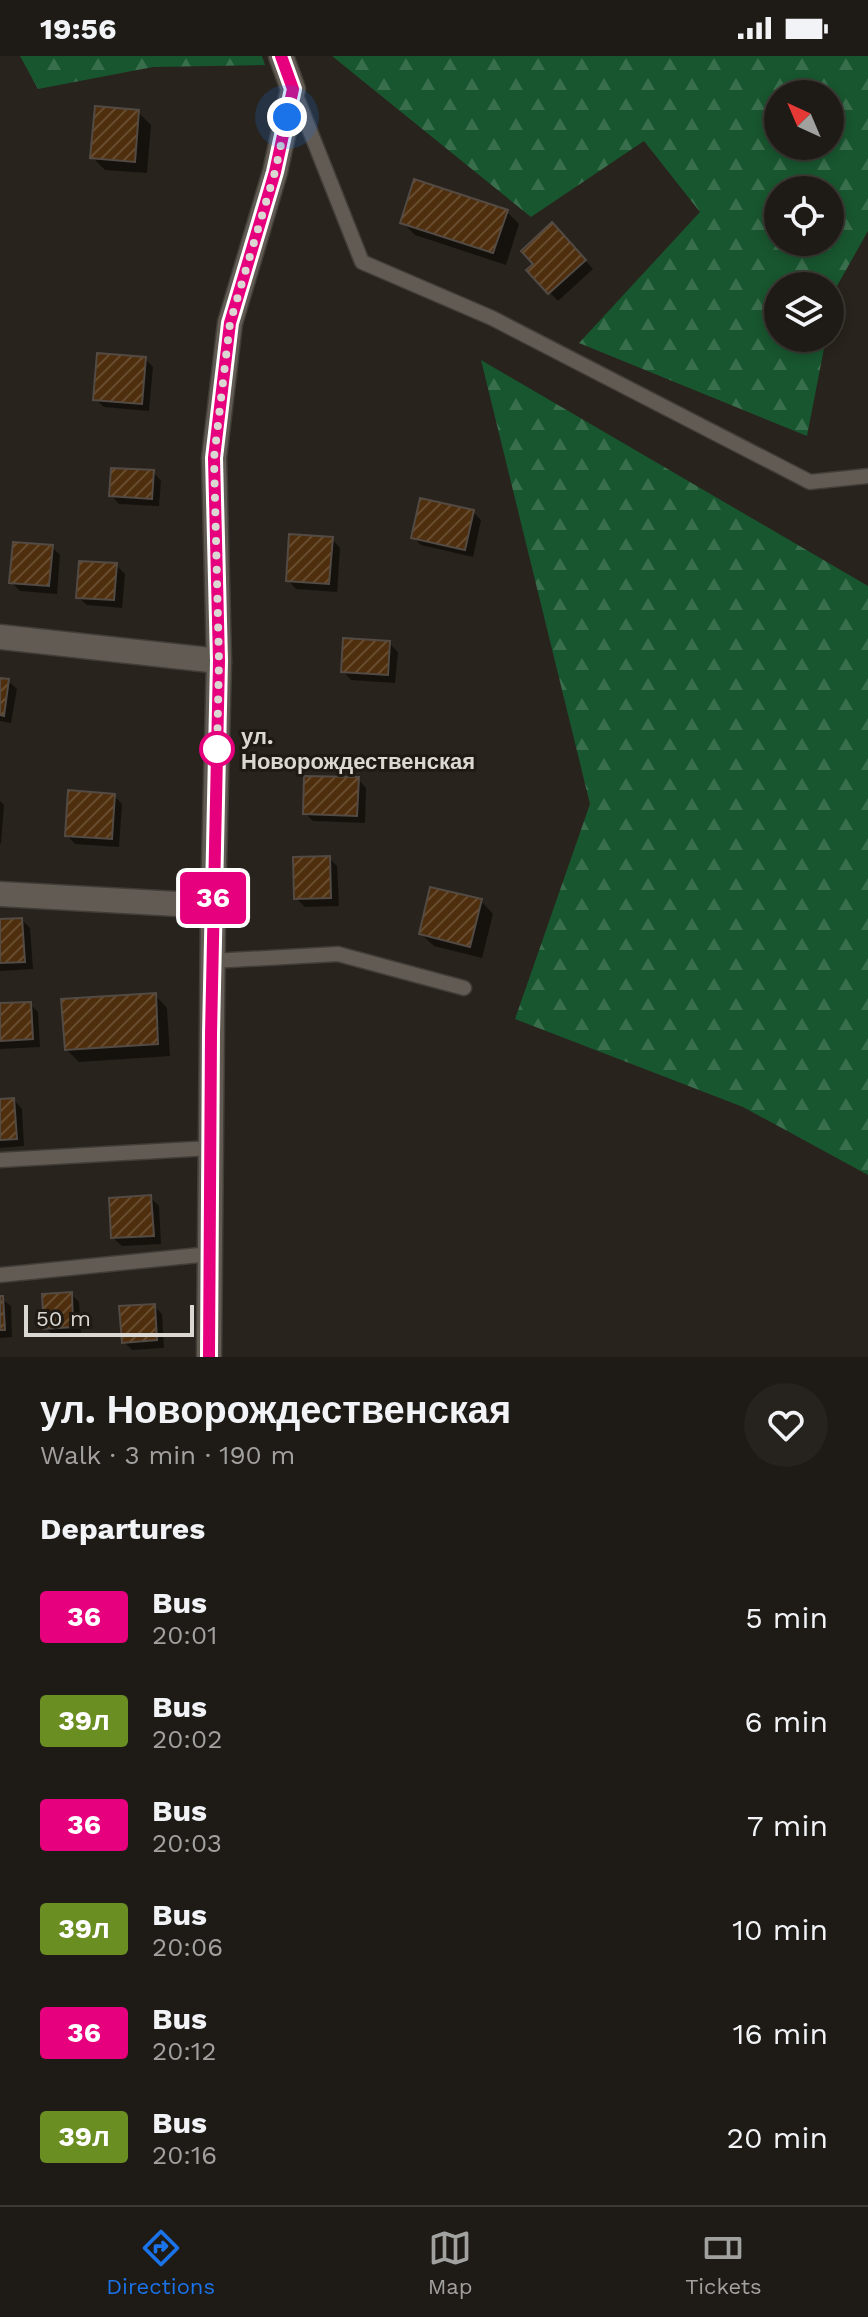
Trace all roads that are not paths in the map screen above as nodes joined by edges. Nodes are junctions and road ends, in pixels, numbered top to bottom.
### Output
1 (281, 56) edge
2 (293, 89) junction
3 (868, 476) edge
4 (0, 637) edge
5 (219, 661) junction
6 (0, 894) edge
7 (213, 906) junction
8 (212, 961) junction
9 (464, 988) dead end
10 (211, 1148) junction
11 (0, 1160) edge
12 (210, 1254) junction
13 (0, 1275) edge
14 (209, 1357) edge

1 - 2 street
2 - 3 lane
2 - 5 street
4 - 5 street
5 - 7 street
6 - 7 street
7 - 8 street
8 - 9 lane
8 - 10 street
10 - 11 lane
10 - 12 street
12 - 13 lane
12 - 14 street

